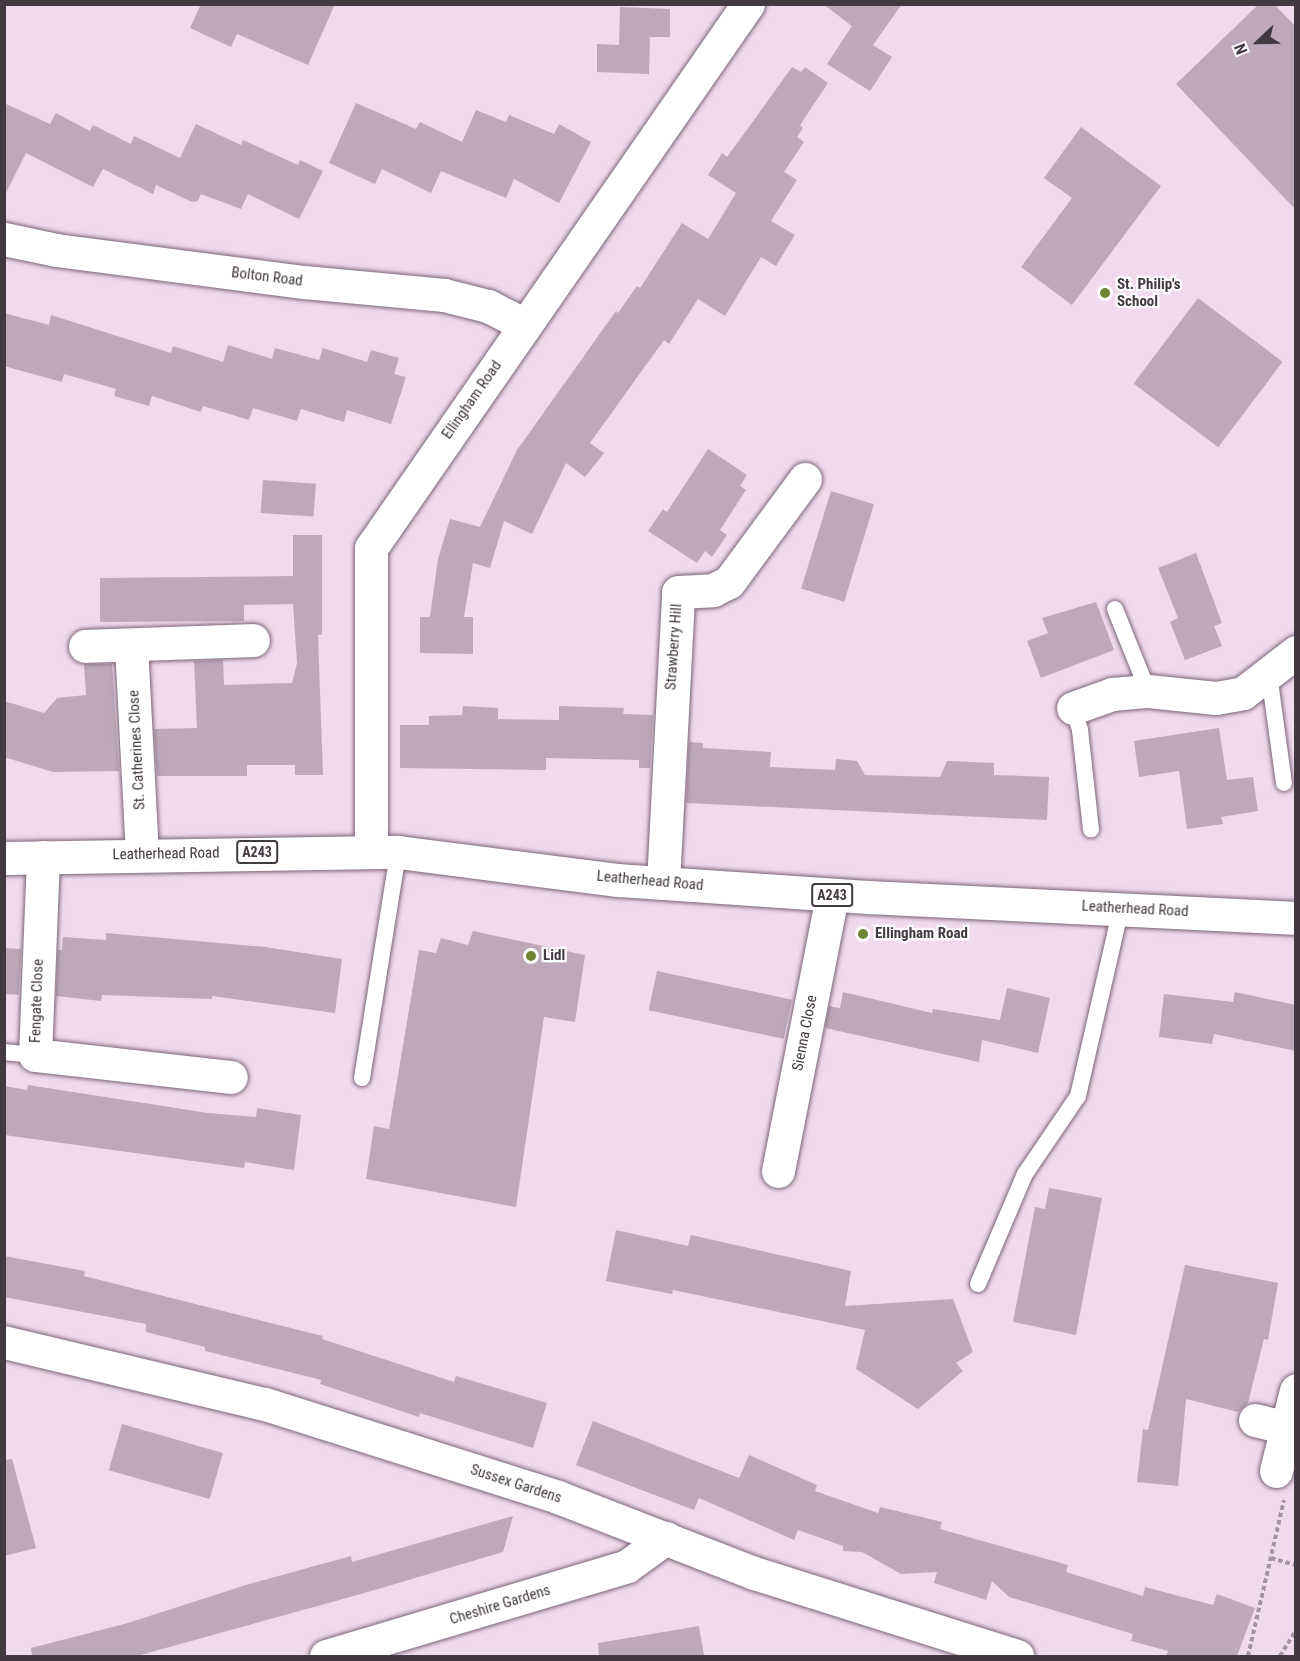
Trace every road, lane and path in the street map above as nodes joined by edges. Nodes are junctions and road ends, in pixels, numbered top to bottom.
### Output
1 (748, 4) edge
2 (4, 239) edge
3 (525, 325) junction
4 (805, 479) dead end
5 (1115, 609) dead end
6 (253, 640) dead end
7 (131, 645) junction
8 (85, 646) dead end
9 (1296, 652) edge
10 (1269, 674) junction
11 (1148, 690) junction
12 (1073, 708) joint
13 (1284, 783) dead end
14 (1091, 829) dead end
15 (384, 851) junction
16 (142, 855) junction
17 (43, 857) junction
18 (4, 858) edge
19 (663, 884) junction
20 (832, 895) junction
21 (1121, 908) junction
22 (1296, 918) edge
23 (20, 1054) edge
24 (231, 1077) dead end
25 (362, 1077) dead end
26 (778, 1171) dead end
27 (978, 1284) dead end
28 (4, 1342) edge
29 (1285, 1406) edge
30 (1276, 1471) joint
31 (666, 1538) junction
32 (1271, 1558) junction
33 (1296, 1565) edge
34 (1296, 1630) edge
35 (326, 1656) edge
36 (1017, 1656) edge
37 (1248, 1656) edge
38 (1280, 1656) edge

1 - 3 main road, Ellingham Road
2 - 3 main road, Bolton Road
3 - 15 main road, Ellingham Road
4 - 19 main road, Strawberry Hill
5 - 11 lane
6 - 7 main road
7 - 8 main road
7 - 16 main road, St. Catherines Close
9 - 10 main road
10 - 11 main road
10 - 13 lane
11 - 12 main road
12 - 14 lane
15 - 16 main road, Leatherhead Road / A243
15 - 19 main road, Leatherhead Road / A243
15 - 25 lane
16 - 17 main road, Leatherhead Road / A243
17 - 18 main road, Leatherhead Road / A243
17 - 23 main road, Fengate Close
19 - 20 main road, Leatherhead Road / A243
20 - 21 main road, Leatherhead Road / A243
20 - 26 main road, Sienna Close
21 - 22 main road, Leatherhead Road / A243
21 - 27 lane
23 - 24 main road, Fengate Close
28 - 31 main road, Sussex Gardens
29 - 30 main road
30 - 32 path
31 - 35 main road, Cheshire Gardens
31 - 36 main road, Sussex Gardens
32 - 33 path
32 - 37 path
34 - 38 path

